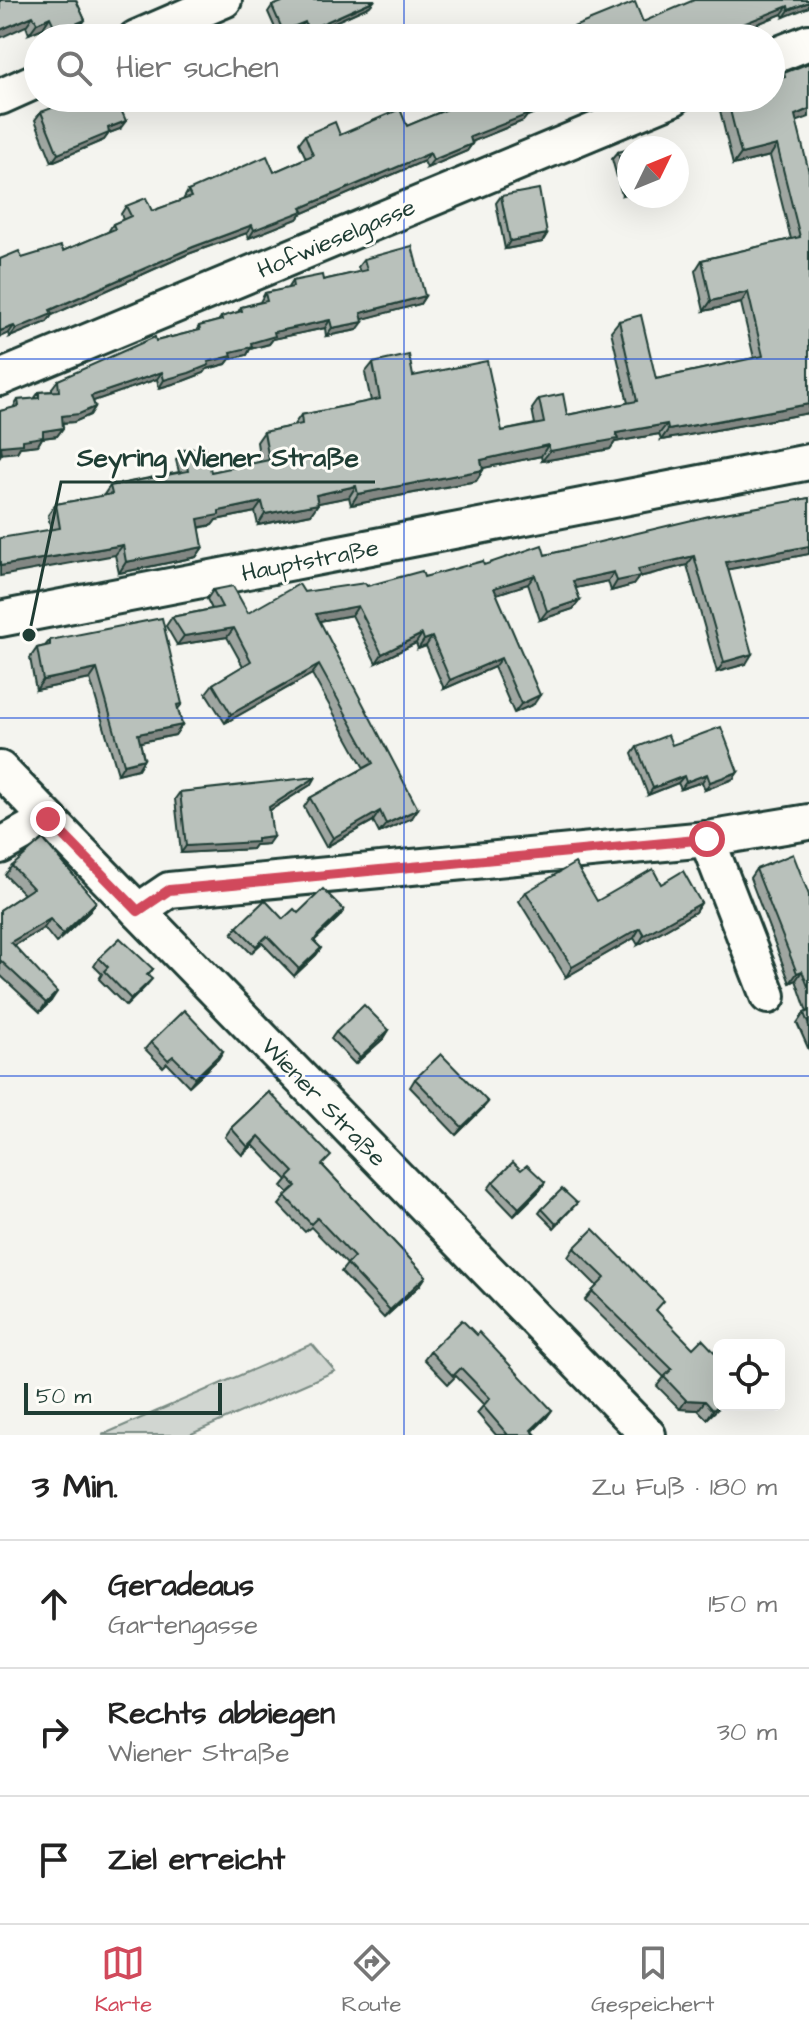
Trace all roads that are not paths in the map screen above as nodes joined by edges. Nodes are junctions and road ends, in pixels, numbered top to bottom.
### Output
1 (224, 0) edge
2 (168, 24) edge
3 (809, 42) edge
4 (785, 51) edge
5 (24, 86) edge
6 (0, 97) edge
7 (639, 112) edge
8 (0, 378) edge
9 (809, 462) edge
10 (0, 619) edge
11 (0, 769) edge
12 (48, 819) junction
13 (809, 822) edge
14 (707, 839) junction
15 (0, 846) edge
16 (138, 911) junction
17 (768, 996) dead end
18 (648, 1435) edge

1 - 2 street
3 - 4 street
5 - 6 street
7 - 8 street, Hofwieselgasse
9 - 10 street, Hauptstraße
11 - 12 street, Wiener Straße
12 - 15 street
12 - 16 street, Wiener Straße
13 - 14 street
14 - 16 street
14 - 17 street
16 - 18 street, Wiener Straße

